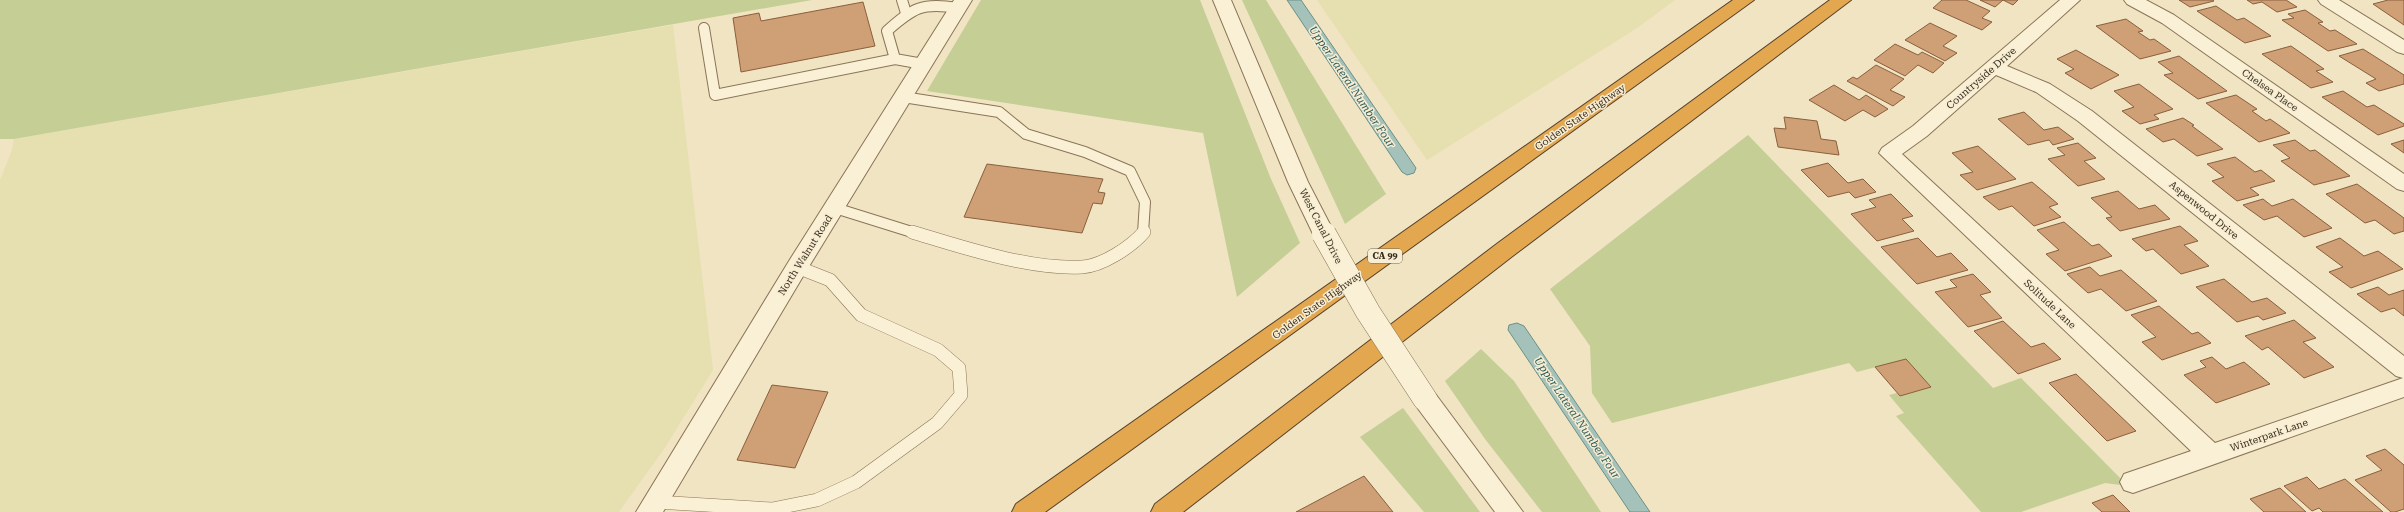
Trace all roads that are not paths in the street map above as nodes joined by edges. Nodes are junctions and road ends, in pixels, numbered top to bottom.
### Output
1 (902, 0) edge
2 (1222, 0) edge
3 (1745, 0) edge
4 (1842, 0) edge
5 (2071, 0) edge
6 (2133, 0) edge
7 (2327, 0) edge
8 (960, 4) edge
9 (906, 13) junction
10 (704, 28) dead end
11 (2404, 48) edge
12 (895, 59) junction
13 (923, 64) junction
14 (1994, 67) junction
15 (903, 97) junction
16 (1889, 153) joint
17 (2404, 184) edge
18 (835, 208) junction
19 (797, 267) junction
20 (2404, 369) edge
21 (2404, 387) edge
22 (2211, 455) junction
23 (2133, 482) dead end
24 (652, 507) edge
25 (771, 510) edge
26 (1025, 512) edge
27 (1164, 512) edge
28 (1510, 512) edge

1 - 9 lane
2 - 28 street, West Canal Drive, bridge
3 - 26 highway, Golden State Highway / CA 99
4 - 27 highway
5 - 14 street, Countryside Drive
6 - 17 street, Chelsea Place
7 - 11 street
8 - 9 lane
8 - 13 street, North Walnut Road
9 - 12 lane
10 - 12 lane
12 - 13 lane
13 - 15 street, North Walnut Road
14 - 16 street, Countryside Drive
14 - 20 street, Aspenwood Drive
15 - 18 street, North Walnut Road
15 - 18 lane
16 - 22 street, Solitude Lane
18 - 19 street, North Walnut Road
19 - 24 street, North Walnut Road
19 - 25 lane
21 - 22 street, Winterpark Lane
22 - 23 street, Winterpark Lane
24 - 25 lane

